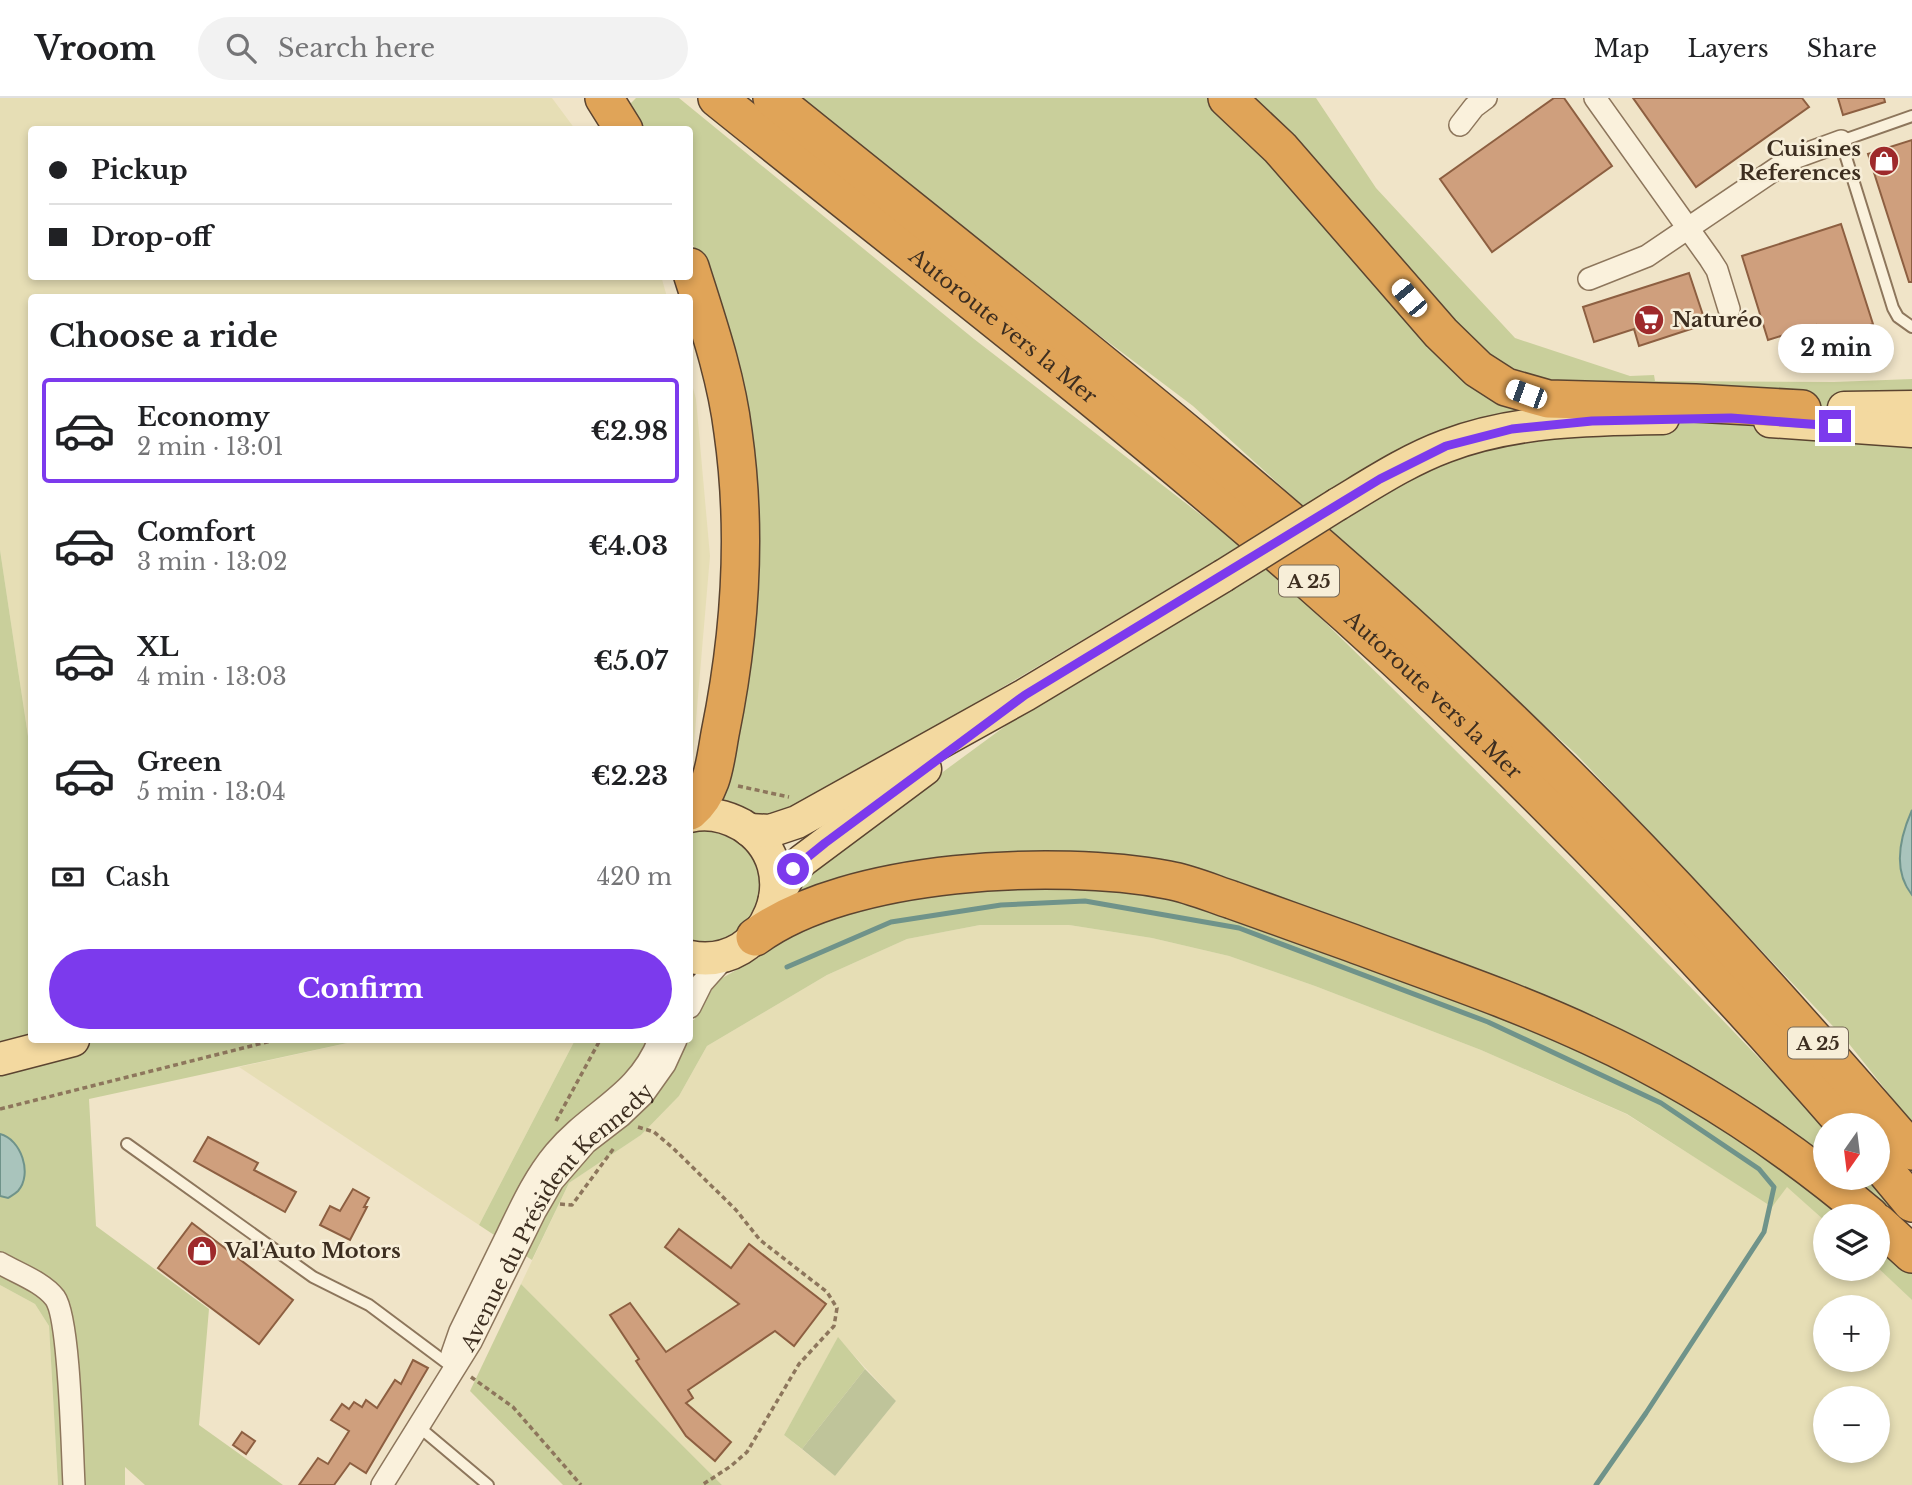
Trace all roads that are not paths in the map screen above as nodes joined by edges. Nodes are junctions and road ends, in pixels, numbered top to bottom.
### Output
1 (604, 98) edge
2 (717, 98) edge
3 (772, 98) edge
4 (1227, 98) edge
5 (1486, 98) edge
6 (1595, 98) edge
7 (1912, 117) edge
8 (1460, 125) dead end
9 (622, 126) edge
10 (1841, 141) junction
11 (1689, 228) junction
12 (693, 276) edge
13 (1589, 279) dead end
14 (1729, 309) dead end
15 (1912, 327) edge
16 (1912, 407) edge
17 (1802, 409) junction
18 (1731, 418) junction
19 (1912, 431) edge
20 (1025, 695) junction
21 (693, 810) edge
22 (693, 813) edge
23 (749, 830) junction
24 (775, 899) junction
25 (741, 946) junction
26 (693, 957) edge
27 (693, 1001) edge
28 (61, 1043) edge
29 (658, 1043) edge
30 (674, 1043) edge
31 (0, 1059) edge
32 (1835, 1113) edge
33 (127, 1144) dead end
34 (1912, 1151) edge
35 (1890, 1176) edge
36 (1912, 1203) edge
37 (1855, 1204) edge
38 (1890, 1234) edge
39 (1912, 1254) edge
40 (0, 1263) edge
41 (452, 1366) junction
42 (419, 1427) junction
43 (74, 1485) edge
44 (382, 1485) edge
45 (488, 1485) edge

1 - 9 highway
2 - 32 highway, Autoroute vers la Mer / A 25
3 - 34 highway, A 25
4 - 17 highway
5 - 8 street
6 - 11 street
7 - 10 lane
10 - 11 street
10 - 15 lane
11 - 13 street
11 - 14 street
12 - 21 highway
16 - 17 main road
17 - 18 main road
18 - 19 main road
18 - 20 main road, bridge
20 - 23 main road
20 - 24 main road
22 - 23 main road
23 - 24 main road
24 - 25 main road
25 - 26 main road
25 - 27 street
25 - 37 highway
28 - 31 main road
29 - 41 street, Avenue du Président Kennedy
30 - 41 street, Avenue du Président Kennedy
33 - 41 lane
35 - 36 highway
38 - 39 highway
40 - 43 street
41 - 42 street, Avenue du Président Kennedy
42 - 44 street, Avenue du Président Kennedy
42 - 45 lane

